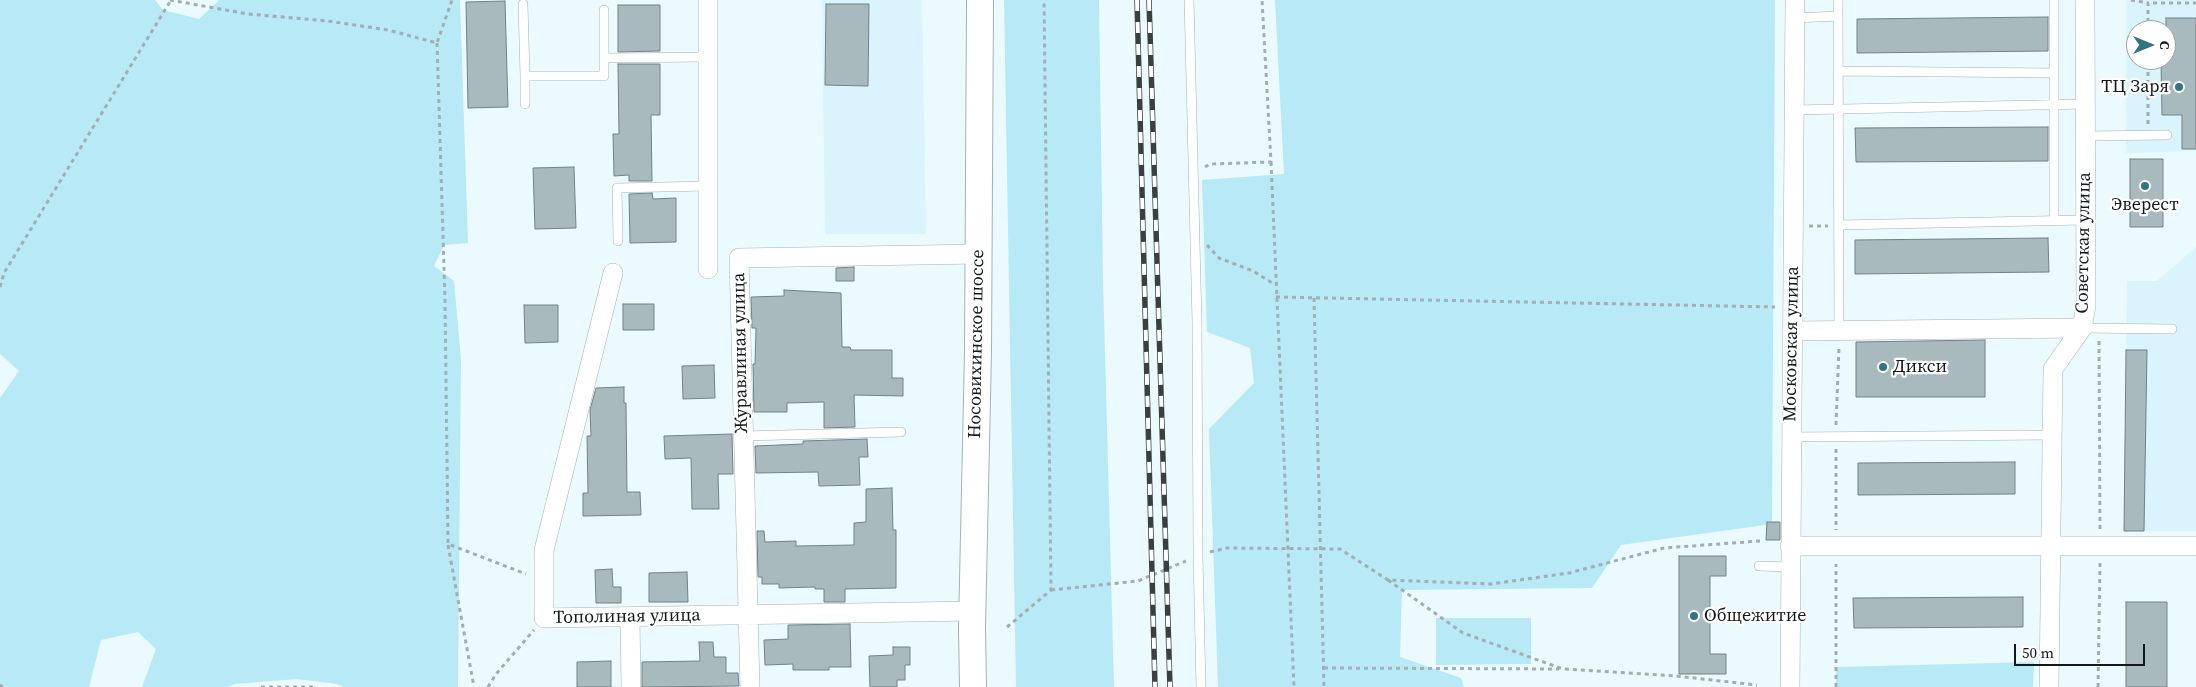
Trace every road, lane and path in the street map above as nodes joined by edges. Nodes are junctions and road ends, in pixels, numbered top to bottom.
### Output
1 (170, 0) edge
2 (452, 0) edge
3 (708, 0) edge
4 (980, 0) edge
5 (1044, 0) edge
6 (1189, 0) edge
7 (1262, 0) edge
8 (1838, 0) edge
9 (2054, 0) edge
10 (2085, 0) edge
11 (2132, 0) edge
12 (2148, 3) junction
13 (2196, 3) edge
14 (523, 4) dead end
15 (1795, 9) edge
16 (604, 10) dead end
17 (1838, 16) junction
18 (2148, 20) edge
19 (437, 43) junction
20 (707, 57) junction
21 (604, 58) junction
22 (2148, 70) edge
23 (1838, 71) junction
24 (2054, 73) junction
25 (525, 76) junction
26 (525, 104) dead end
27 (2086, 104) junction
28 (2054, 105) junction
29 (1838, 109) junction
30 (1794, 110) junction
31 (2148, 135) junction
32 (2167, 135) dead end
33 (2085, 136) junction
34 (1271, 162) junction
35 (1192, 175) junction
36 (708, 186) junction
37 (2054, 220) junction
38 (2084, 220) junction
39 (1838, 225) junction
40 (1793, 227) junction
41 (1194, 231) junction
42 (618, 241) dead end
43 (979, 254) junction
44 (708, 270) dead end
45 (613, 273) dead end
46 (1275, 285) junction
47 (0, 287) edge
48 (1276, 297) junction
49 (1314, 298) junction
50 (1792, 308) junction
51 (2091, 328) junction
52 (2172, 329) dead end
53 (1839, 330) junction
54 (1792, 331) junction
55 (902, 432) dead end
56 (743, 436) junction
57 (2052, 436) junction
58 (1791, 437) junction
59 (1760, 541) dead end
60 (448, 544) junction
61 (1836, 545) junction
62 (2051, 545) junction
63 (1790, 546) junction
64 (2100, 546) junction
65 (2196, 546) edge
66 (1290, 549) junction
67 (1319, 549) junction
68 (1198, 556) junction
69 (1759, 566) dead end
70 (1790, 567) junction
71 (544, 580) junction
72 (1388, 580) junction
73 (1051, 590) junction
74 (973, 611) junction
75 (748, 615) junction
76 (630, 616) junction
77 (544, 618) junction
78 (1007, 627) dead end
79 (1324, 668) junction
80 (1563, 669) junction
81 (1757, 685) dead end
82 (261, 687) edge
83 (314, 687) edge
84 (474, 687) edge
85 (488, 687) edge
86 (631, 687) edge
87 (750, 687) edge
88 (973, 687) edge
89 (1201, 687) edge
90 (1294, 687) edge
91 (1324, 687) edge
92 (1790, 687) edge
93 (1836, 687) edge
94 (2049, 687) edge
95 (2098, 687) edge

1 - 19 path
1 - 47 path
2 - 19 path
3 - 20 street
4 - 43 main road, Носовихинское шоссе
5 - 73 path
6 - 35 lane
7 - 34 path
8 - 17 lane
9 - 24 lane
10 - 27 street, Советская улица
11 - 12 path
12 - 13 path
12 - 18 path
14 - 25 lane
15 - 17 lane
15 - 30 street, Московская улица
16 - 21 lane
17 - 23 lane
19 - 60 path
20 - 21 lane
20 - 36 street
21 - 25 lane
22 - 31 path
23 - 24 lane
23 - 29 lane
24 - 28 lane
25 - 26 lane
27 - 28 lane
27 - 33 street, Советская улица
28 - 29 lane
28 - 37 lane
29 - 30 lane
29 - 39 lane
30 - 40 street, Московская улица
31 - 32 lane
31 - 33 lane
33 - 38 street, Советская улица
34 - 35 path
34 - 46 path
35 - 41 lane
36 - 42 lane
36 - 44 street
37 - 38 lane
37 - 39 lane
38 - 51 street, Советская улица
39 - 40 path
39 - 53 lane
40 - 50 street, Московская улица
41 - 46 path
41 - 68 lane
43 - 56 street, Журавлиная улица
43 - 74 main road, Носовихинское шоссе
45 - 71 street, Тополиная улица
46 - 48 path
48 - 49 path
48 - 66 path
49 - 50 path
49 - 67 path
50 - 54 street, Московская улица
51 - 52 lane
51 - 53 street
51 - 57 street, Советская улица
51 - 64 path
53 - 54 street
54 - 58 street, Московская улица
55 - 56 lane
56 - 75 street, Журавлиная улица
57 - 58 lane
57 - 62 street, Советская улица
58 - 63 street, Московская улица
59 - 72 path
60 - 71 path
60 - 84 path
61 - 62 street
61 - 63 street
61 - 93 path
62 - 64 street
62 - 94 street, Советская улица
63 - 70 street, Московская улица
64 - 65 street
64 - 95 path
66 - 67 path
66 - 68 path
66 - 90 path
67 - 72 path
67 - 79 path
68 - 73 path
68 - 89 lane
69 - 70 lane
70 - 92 street, Московская улица
71 - 77 street, Тополиная улица
72 - 80 path
73 - 78 path
74 - 75 street, Тополиная улица
74 - 88 main road, Носовихинское шоссе
75 - 76 street, Тополиная улица
75 - 87 street, Журавлиная улица
76 - 77 street, Тополиная улица
76 - 86 street
77 - 85 path
79 - 80 path
79 - 91 path
80 - 81 path
82 - 83 path

